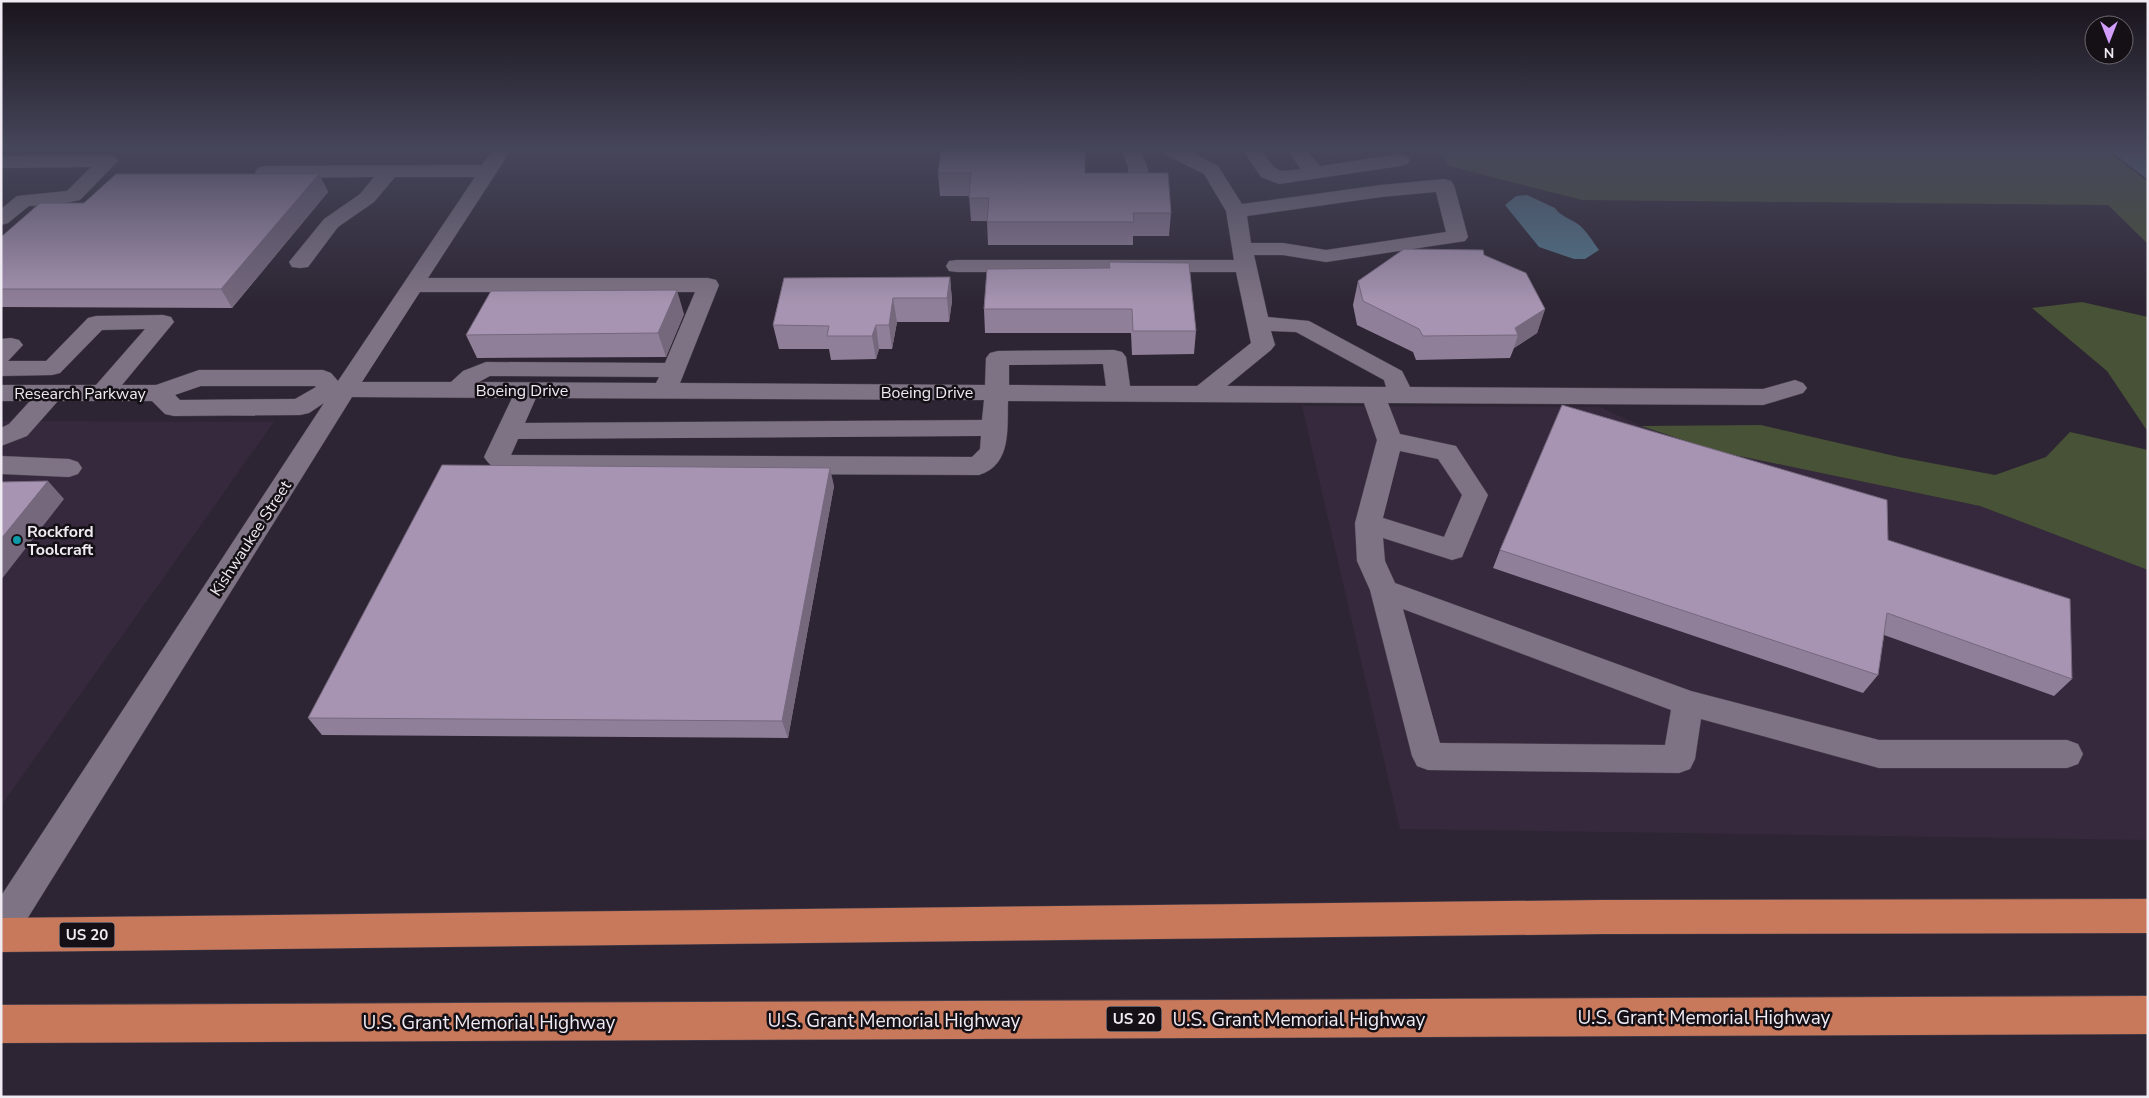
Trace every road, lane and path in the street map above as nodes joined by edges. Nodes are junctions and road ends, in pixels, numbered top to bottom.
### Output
1 (22, 201) edge
2 (362, 201) edge
3 (468, 201) edge
4 (1230, 201) edge
5 (1307, 201) edge
6 (1448, 201) edge
7 (1236, 211) junction
8 (1, 219) edge
9 (1244, 257) junction
10 (300, 262) dead end
11 (957, 266) dead end
12 (413, 286) junction
13 (1258, 323) junction
14 (1, 346) edge
15 (1, 356) edge
16 (1, 369) edge
17 (674, 370) junction
18 (1795, 388) dead end
19 (337, 390) junction
20 (457, 390) junction
21 (528, 390) junction
22 (665, 391) junction
23 (103, 392) junction
24 (1, 393) edge
25 (50, 393) junction
26 (998, 393) junction
27 (1119, 393) junction
28 (1203, 394) junction
29 (1387, 394) junction
30 (994, 428) junction
31 (510, 431) junction
32 (1, 438) edge
33 (1390, 440) junction
34 (1, 465) edge
35 (69, 468) dead end
36 (1368, 523) junction
37 (1384, 590) junction
38 (1688, 703) junction
39 (2067, 754) dead end
40 (2148, 916) edge
41 (1, 928) edge
42 (1, 935) edge
43 (2148, 1015) edge
44 (1, 1024) edge

1 - 8 street
2 - 10 street
3 - 12 street, Kishwaukee Street
4 - 7 street
5 - 7 street
6 - 9 street
7 - 9 street
9 - 11 street
9 - 13 street
12 - 17 street
12 - 19 street, Kishwaukee Street
13 - 28 street
13 - 29 street
14 - 15 street
16 - 23 street
17 - 20 street
17 - 22 street
18 - 29 street, Boeing Drive
19 - 20 street, Boeing Drive
19 - 23 street, Research Parkway
19 - 41 street, Kishwaukee Street
20 - 21 street, Boeing Drive
21 - 22 street, Boeing Drive
21 - 31 street
22 - 26 street, Boeing Drive
23 - 25 street, Research Parkway
24 - 25 street, Research Parkway
25 - 32 street
26 - 27 street, Boeing Drive
26 - 27 street
26 - 30 street
27 - 28 street, Boeing Drive
28 - 29 street, Boeing Drive
29 - 33 street
30 - 31 street
30 - 31 street
33 - 36 street
33 - 36 street
34 - 35 street
36 - 37 street
37 - 38 street
37 - 38 street
38 - 39 street
40 - 42 highway, US 20
43 - 44 highway, U.S. Grant Memorial Highway / US 20

